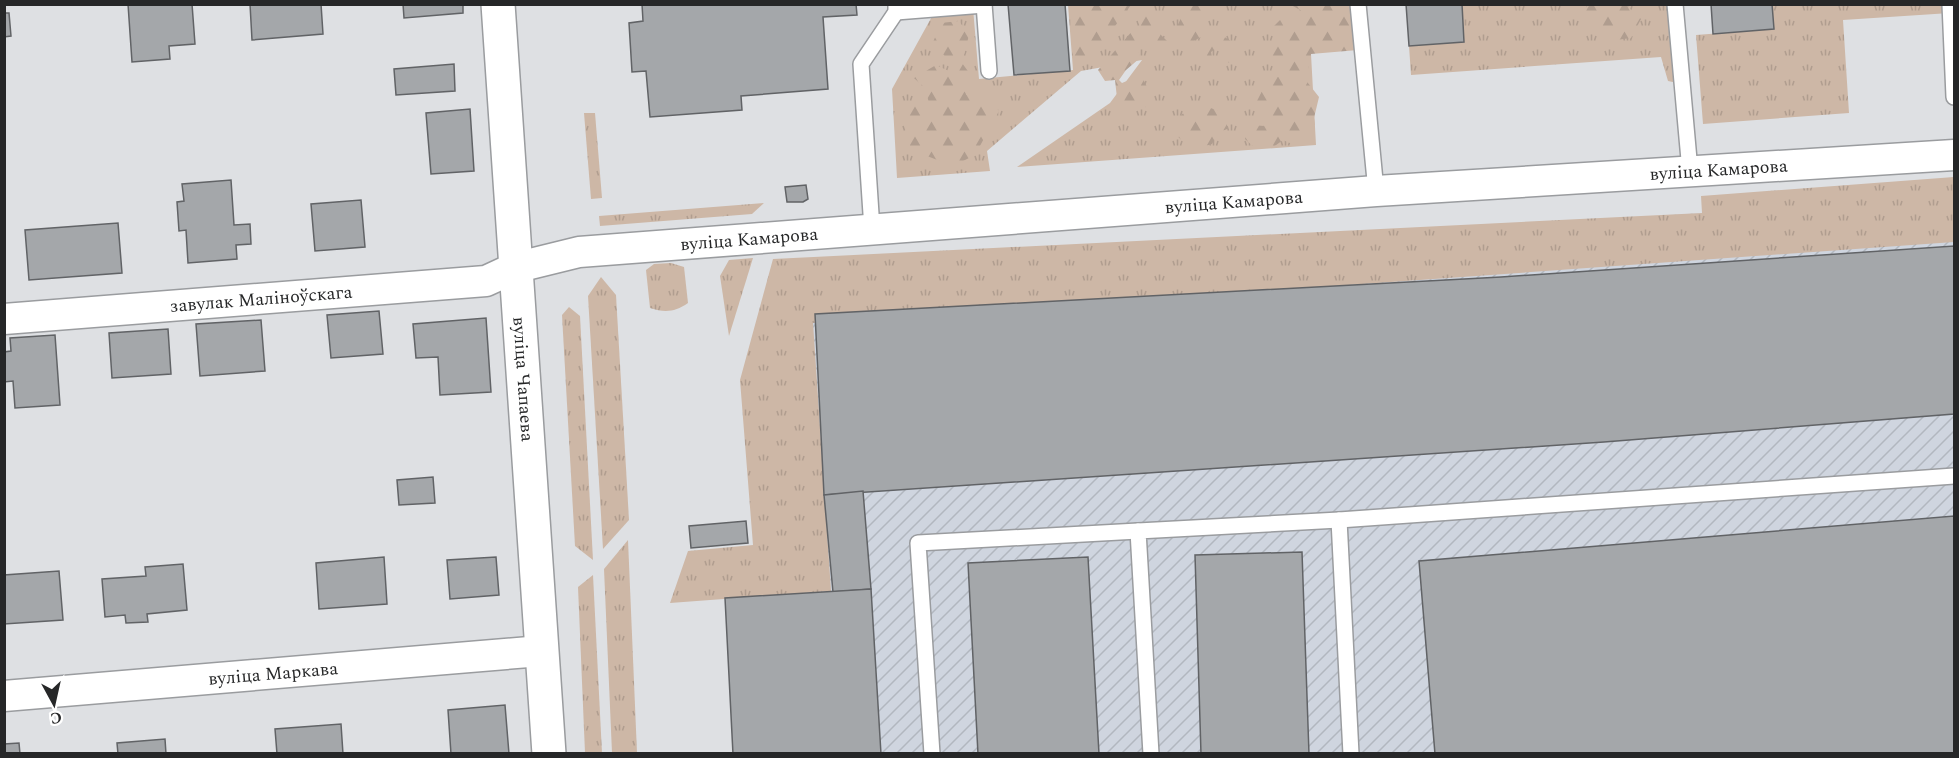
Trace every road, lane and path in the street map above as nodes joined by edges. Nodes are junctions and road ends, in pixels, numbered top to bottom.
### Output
1 (498, 4) edge
2 (1358, 4) edge
3 (1675, 4) edge
4 (1950, 4) edge
5 (984, 5) edge
6 (896, 8) edge
7 (989, 71) dead end
8 (1954, 97) edge
9 (1954, 155) edge
10 (1690, 171) junction
11 (1376, 190) junction
12 (872, 229) junction
13 (514, 267) junction
14 (4, 319) edge
15 (1954, 476) edge
16 (1339, 520) junction
17 (1138, 531) junction
18 (541, 651) junction
19 (4, 696) edge
20 (549, 753) edge
21 (932, 753) edge
22 (1151, 753) edge
23 (1351, 753) edge

1 - 13 main road, вуліца Чапаева
2 - 11 lane
3 - 10 lane
4 - 8 lane
5 - 6 lane
5 - 7 lane
6 - 12 lane
9 - 10 street, вуліца Камарова
10 - 11 street, вуліца Камарова
11 - 12 street, вуліца Камарова
12 - 13 street, вуліца Камарова
13 - 14 street, завулак Маліноўскага
13 - 18 main road, вуліца Чапаева
15 - 16 lane
16 - 17 lane
16 - 23 lane
17 - 21 lane
17 - 22 lane
18 - 19 street, вуліца Маркава
18 - 20 main road, вуліца Чапаева

